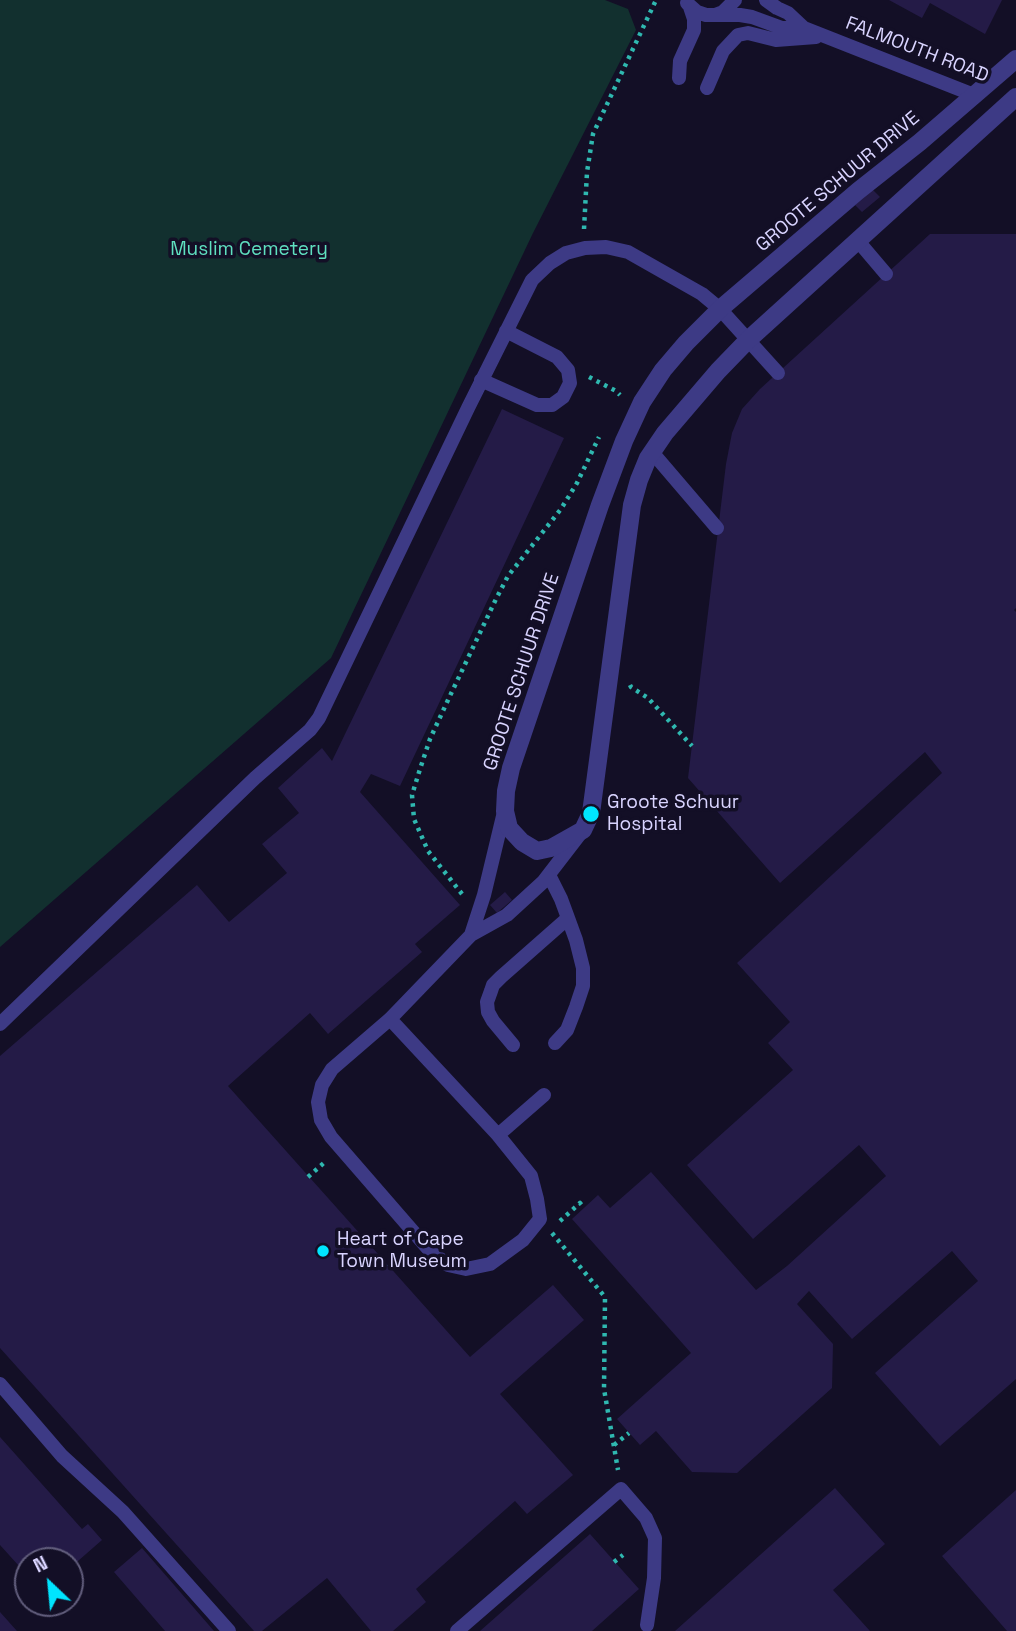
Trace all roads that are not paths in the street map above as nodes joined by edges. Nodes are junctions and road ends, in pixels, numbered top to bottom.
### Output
1 (735, 0) edge
2 (766, 0) edge
3 (688, 4) edge
4 (715, 15) junction
5 (804, 28) junction
6 (824, 37) junction
7 (1016, 59) edge
8 (679, 78) dead end
9 (707, 88) dead end
10 (974, 95) junction
11 (1012, 105) edge
12 (858, 241) junction
13 (886, 274) dead end
14 (720, 309) junction
15 (506, 331) junction
16 (748, 340) junction
17 (778, 373) dead end
18 (481, 380) junction
19 (652, 452) junction
20 (718, 528) dead end
21 (505, 811) junction
22 (583, 830) junction
23 (549, 875) junction
24 (569, 918) junction
25 (472, 931) junction
26 (390, 1019) junction
27 (0, 1024) edge
28 (555, 1043) dead end
29 (513, 1045) dead end
30 (544, 1095) dead end
31 (498, 1135) junction
32 (0, 1384) edge
33 (647, 1625) dead end
34 (229, 1631) edge
35 (457, 1631) edge

1 - 4 lane
2 - 5 lane
3 - 4 lane
3 - 8 lane
4 - 5 lane
5 - 6 lane, FALMOUTH ROAD
6 - 9 lane
6 - 10 lane, FALMOUTH ROAD
7 - 10 street, GROOTE SCHUUR DRIVE
10 - 11 street, FALMOUTH ROAD
10 - 14 street, GROOTE SCHUUR DRIVE
11 - 12 street
12 - 13 lane
12 - 16 street
14 - 15 lane
14 - 16 lane
14 - 21 street, GROOTE SCHUUR DRIVE
15 - 18 lane
15 - 18 lane
16 - 17 lane
16 - 19 street
18 - 27 lane
19 - 20 lane
19 - 22 street
21 - 22 street
21 - 25 lane
22 - 23 lane
23 - 24 lane
23 - 25 lane
24 - 28 lane
24 - 29 lane
25 - 26 lane
26 - 31 lane
26 - 31 lane
30 - 31 lane
32 - 34 lane
33 - 35 lane

